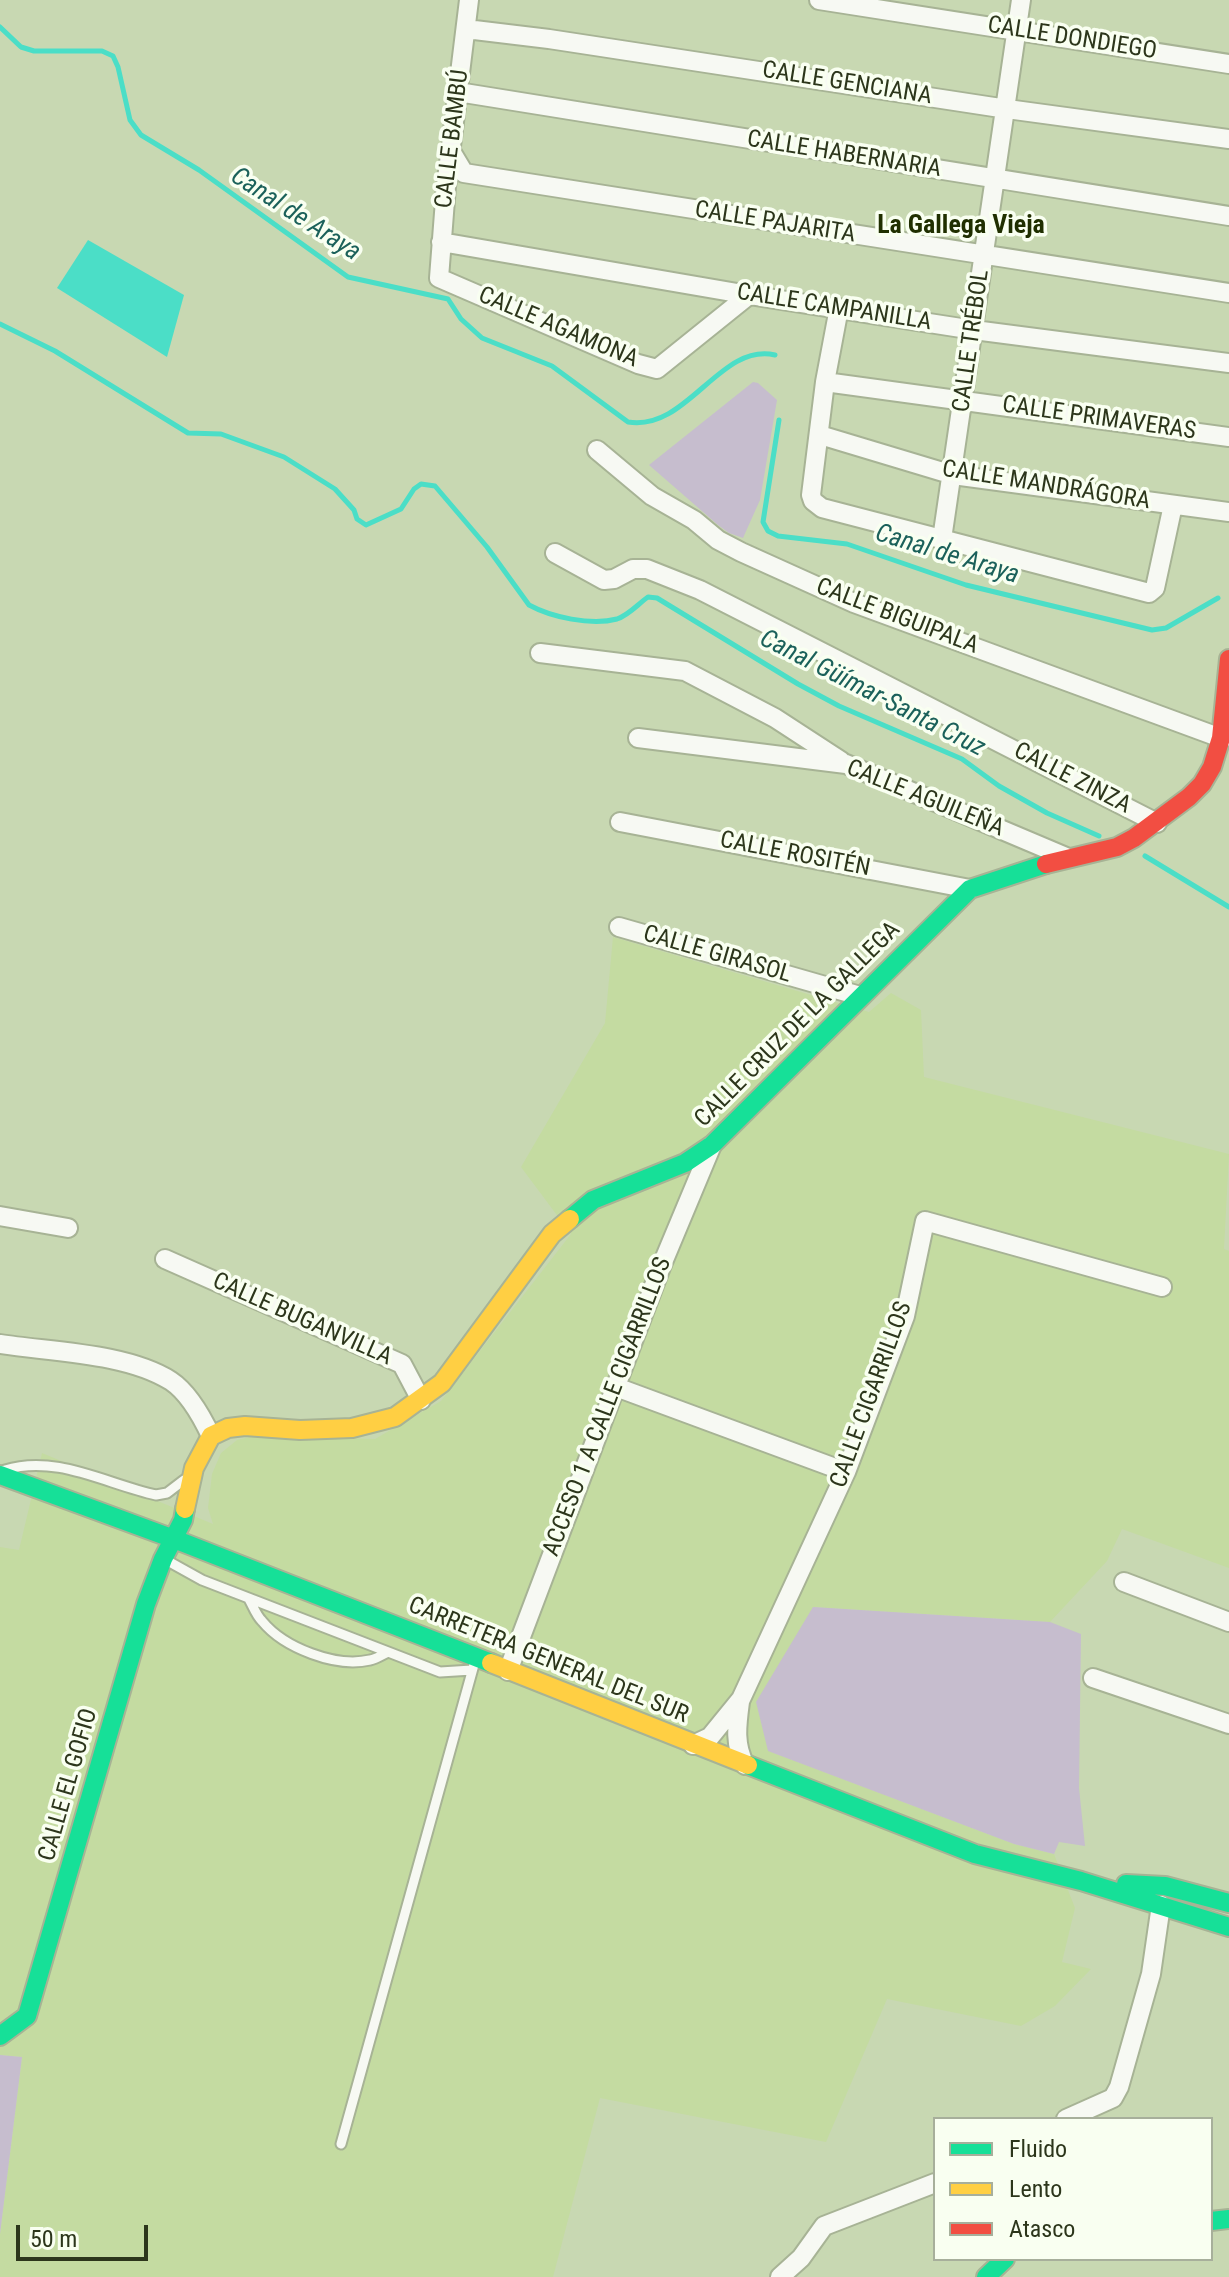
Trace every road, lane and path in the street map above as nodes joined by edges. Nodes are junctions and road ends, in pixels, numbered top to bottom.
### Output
1 (469, 0) edge
2 (819, 0) edge
3 (1021, 0) edge
4 (466, 29) junction
5 (1017, 30) junction
6 (1229, 64) edge
7 (458, 92) junction
8 (1007, 109) junction
9 (1229, 139) edge
10 (452, 153) junction
11 (464, 173) junction
12 (994, 179) junction
13 (446, 187) junction
14 (1229, 216) edge
15 (441, 242) junction
16 (983, 256) junction
17 (439, 278) joint
18 (1229, 293) edge
19 (749, 295) junction
20 (839, 308) junction
21 (974, 330) junction
22 (1229, 363) edge
23 (825, 382) junction
24 (963, 400) junction
25 (820, 435) junction
26 (1229, 437) edge
27 (597, 450) dead end
28 (953, 475) junction
29 (1173, 505) junction
30 (1229, 512) edge
31 (942, 539) junction
32 (555, 553) dead end
33 (540, 653) dead end
34 (1229, 659) edge
35 (1225, 737) edge
36 (638, 738) dead end
37 (846, 764) junction
38 (620, 822) dead end
39 (1157, 823) junction
40 (1066, 857) junction
41 (970, 889) junction
42 (619, 927) dead end
43 (860, 996) junction
44 (712, 1145) junction
45 (0, 1216) edge
46 (68, 1228) dead end
47 (165, 1259) dead end
48 (1162, 1287) dead end
49 (0, 1344) edge
50 (616, 1387) junction
51 (421, 1400) junction
52 (211, 1436) junction
53 (194, 1468) junction
54 (846, 1472) junction
55 (0, 1473) edge
56 (174, 1539) junction
57 (163, 1559) junction
58 (1124, 1582) dead end
59 (249, 1599) junction
60 (1229, 1622) edge
61 (388, 1652) junction
62 (474, 1664) junction
63 (508, 1671) junction
64 (1093, 1678) dead end
65 (741, 1699) junction
66 (1229, 1724) edge
67 (693, 1745) junction
68 (745, 1765) junction
69 (1081, 1881) junction
70 (1229, 1903) edge
71 (1161, 1905) junction
72 (1229, 1927) edge
73 (0, 2036) edge
74 (1070, 2117) edge
75 (341, 2144) dead end
76 (933, 2184) edge
77 (1003, 2261) edge
78 (780, 2277) edge
79 (986, 2277) edge

1 - 4 street, CALLE BAMBÚ
2 - 5 street, CALLE DONDIEGO
3 - 5 street, CALLE TRÉBOL
4 - 7 street, CALLE BAMBÚ
4 - 8 street, CALLE GENCIANA
5 - 6 street, CALLE DONDIEGO
5 - 8 street, CALLE TRÉBOL
7 - 10 street, CALLE BAMBÚ
7 - 12 street, CALLE HABERNARIA
8 - 9 street, CALLE GENCIANA
8 - 12 street, CALLE TRÉBOL
10 - 11 street
10 - 13 street, CALLE BAMBÚ
11 - 13 street
11 - 16 street, CALLE PAJARITA
12 - 14 street, CALLE HABERNARIA
12 - 16 street, CALLE TRÉBOL
13 - 15 street, CALLE BAMBÚ
15 - 17 street, CALLE BAMBÚ
15 - 19 street, CALLE CAMPANILLA
16 - 18 street, CALLE PAJARITA
16 - 21 street, CALLE TRÉBOL
17 - 19 street, CALLE AGAMONA
19 - 20 street, CALLE CAMPANILLA
20 - 21 street, CALLE CAMPANILLA
20 - 23 street
21 - 22 street, CALLE CAMPANILLA
21 - 24 street, CALLE TRÉBOL
23 - 24 street, CALLE PRIMAVERAS
23 - 25 street
24 - 26 street, CALLE PRIMAVERAS
24 - 28 street, CALLE TRÉBOL
25 - 28 street, CALLE MANDRÁGORA
25 - 31 street
27 - 35 street, CALLE BIGUIPALA
28 - 29 street, CALLE MANDRÁGORA
28 - 31 street, CALLE TRÉBOL
29 - 30 street, CALLE MANDRÁGORA
29 - 31 street
32 - 39 street, CALLE ZINZA
33 - 37 street
34 - 35 street, CALLE CRUZ DE LA GALLEGA
35 - 39 street, CALLE CRUZ DE LA GALLEGA
36 - 37 street, CALLE AGUILEÑA
37 - 40 street, CALLE AGUILEÑA
38 - 41 street, CALLE ROSITÉN
39 - 40 street, CALLE CRUZ DE LA GALLEGA
40 - 41 street, CALLE CRUZ DE LA GALLEGA
41 - 43 street, CALLE CRUZ DE LA GALLEGA
42 - 43 street, CALLE GIRASOL
43 - 44 street, CALLE CRUZ DE LA GALLEGA
44 - 50 street, ACCESO 1 A CALLE CIGARRILLOS
44 - 51 street, CALLE CRUZ DE LA GALLEGA
45 - 46 street
47 - 51 street, CALLE BUGANVILLA
48 - 54 street, CALLE CIGARRILLOS
49 - 52 street
50 - 54 street
50 - 63 street, ACCESO 1 A CALLE CIGARRILLOS
51 - 52 street, CALLE CRUZ DE LA GALLEGA
52 - 53 street
53 - 55 lane
53 - 56 street
54 - 65 street, CALLE CIGARRILLOS
55 - 56 street, CARRETERA GENERAL DEL SUR
56 - 57 street, CALLE EL GOFIO
56 - 62 street, CARRETERA GENERAL DEL SUR
57 - 59 lane
57 - 73 street, CALLE EL GOFIO
58 - 60 street
59 - 61 lane
59 - 61 lane
61 - 62 lane
62 - 63 street, CARRETERA GENERAL DEL SUR
62 - 75 lane
63 - 67 street, CARRETERA GENERAL DEL SUR
64 - 66 street
65 - 67 street
65 - 68 street
67 - 68 street, CARRETERA GENERAL DEL SUR
68 - 69 street, CARRETERA GENERAL DEL SUR
69 - 70 street, CARRETERA GENERAL DEL SUR
69 - 71 street, CARRETERA GENERAL DEL SUR
71 - 72 street, CARRETERA GENERAL DEL SUR
71 - 74 street
76 - 78 street
77 - 79 street

